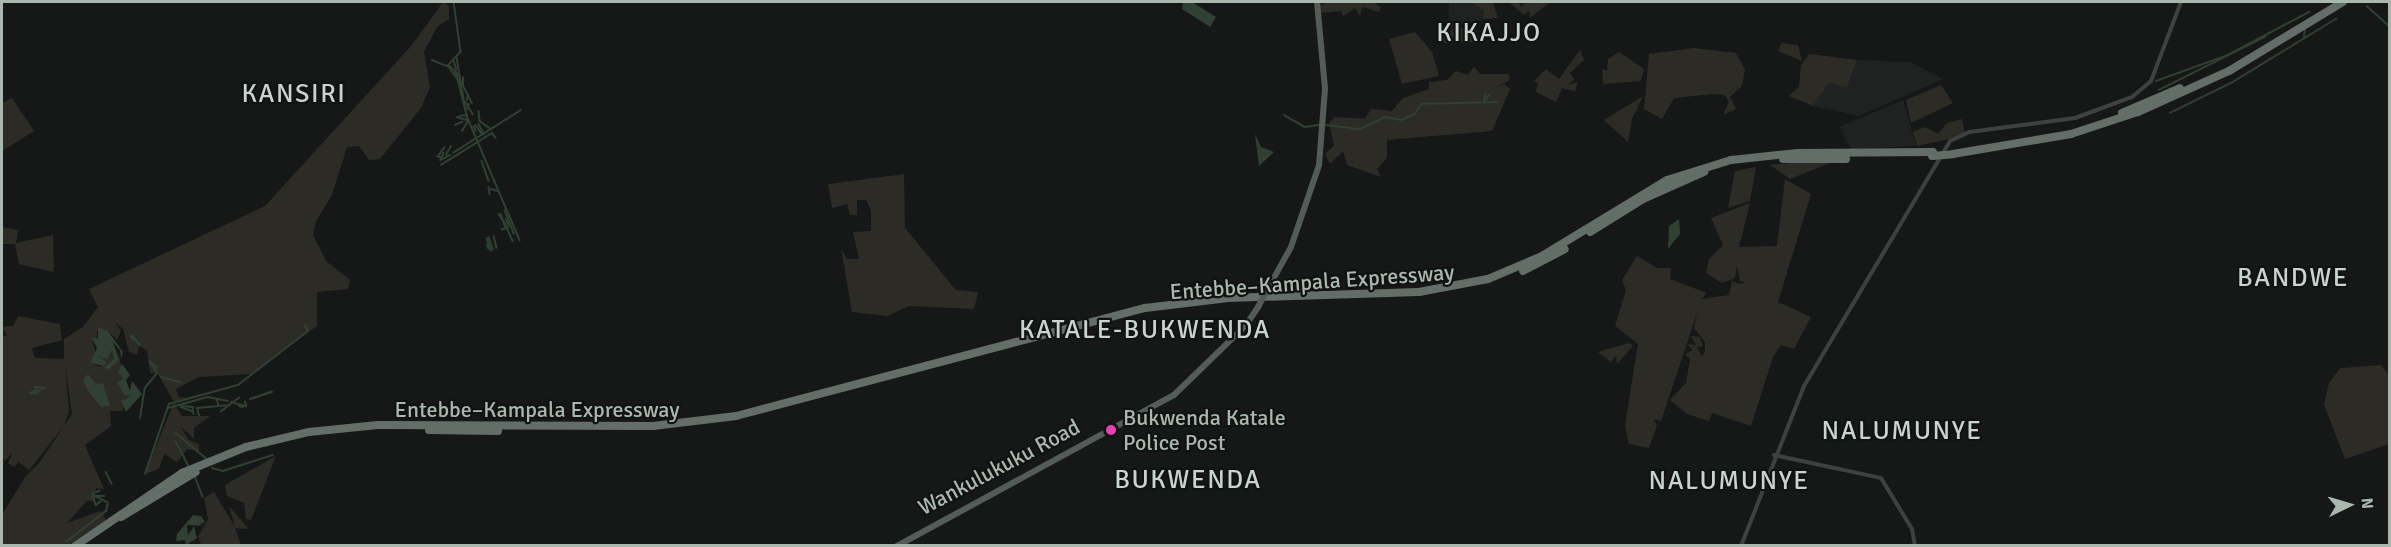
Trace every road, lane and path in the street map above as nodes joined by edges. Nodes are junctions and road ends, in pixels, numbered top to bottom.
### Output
1 (1317, 2) edge
2 (2181, 2) edge
3 (2334, 2) edge
4 (2343, 2) edge
5 (1953, 152) junction
6 (1933, 154) junction
7 (1774, 455) junction
8 (75, 546) edge
9 (82, 546) edge
10 (897, 546) edge
11 (1741, 546) edge
12 (1915, 546) edge

1 - 10 main road, Wankulukuku Road, bridge
2 - 7 street
3 - 5 highway, Entebbe–Kampala Expressway
4 - 5 highway, Entebbe–Kampala Expressway
5 - 6 highway, Entebbe–Kampala Expressway, bridge
6 - 8 highway, Entebbe–Kampala Expressway
6 - 9 highway, Entebbe–Kampala Expressway
7 - 11 street
7 - 12 street

